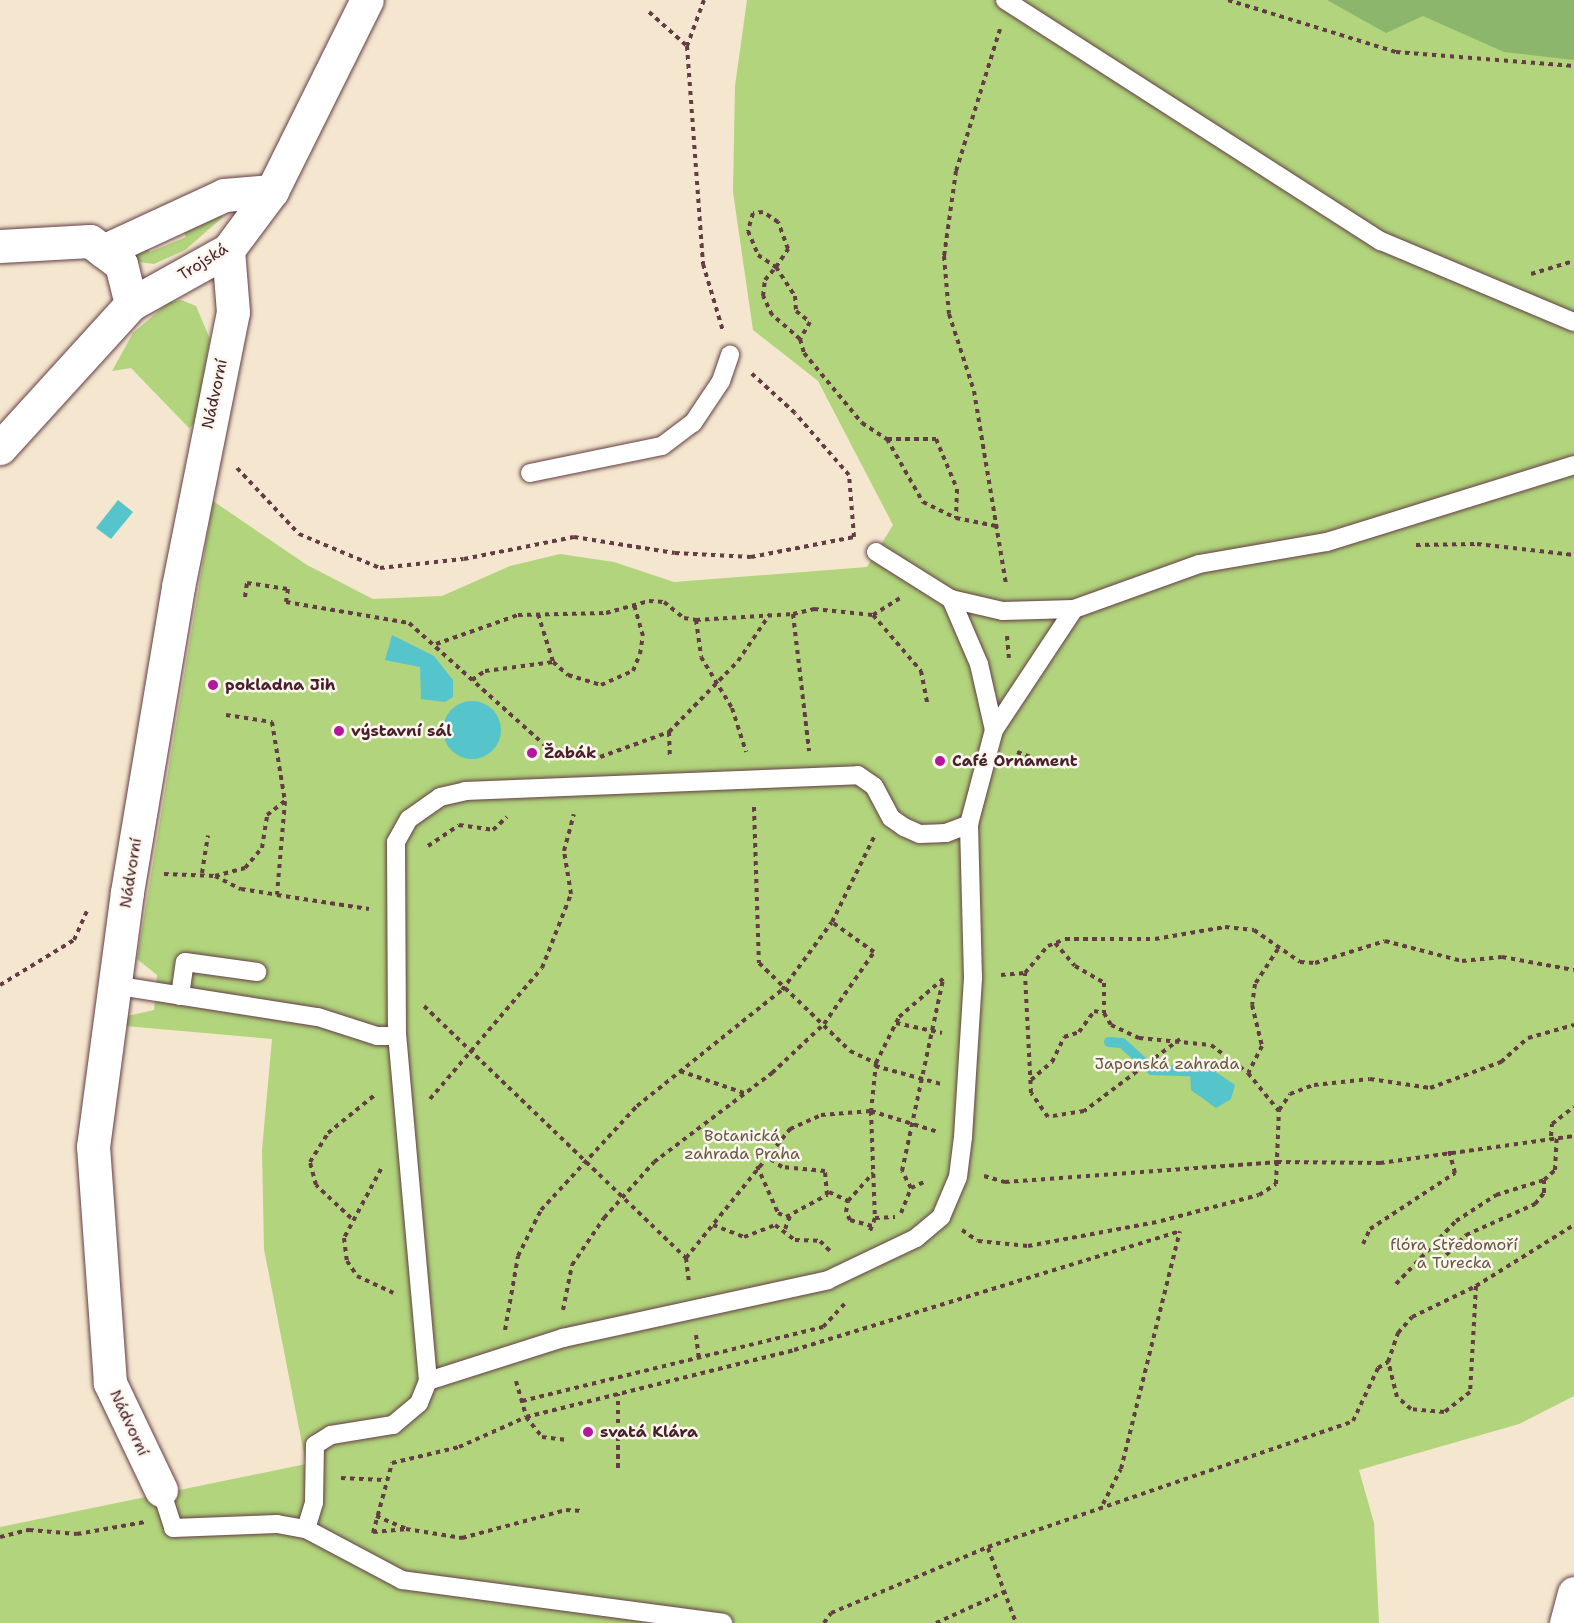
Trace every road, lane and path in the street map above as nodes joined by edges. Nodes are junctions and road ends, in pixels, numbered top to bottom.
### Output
1 (367, 0) edge
2 (704, 0) edge
3 (1005, 0) edge
4 (1228, 0) edge
5 (649, 12) dead end
6 (992, 20) dead end
7 (687, 46) junction
8 (1574, 66) edge
9 (272, 191) junction
10 (0, 246) edge
11 (228, 250) junction
12 (103, 251) junction
13 (776, 267) junction
14 (131, 304) junction
15 (1574, 322) edge
16 (800, 339) junction
17 (730, 355) junction
18 (887, 439) junction
19 (0, 448) edge
20 (234, 461) dead end
21 (1574, 465) edge
22 (530, 473) dead end
23 (956, 518) junction
24 (996, 526) junction
25 (1405, 544) dead end
26 (876, 552) dead end
27 (1574, 555) edge
28 (245, 597) dead end
29 (951, 598) junction
30 (634, 605) junction
31 (1074, 609) junction
32 (1014, 612) junction
33 (538, 614) junction
34 (770, 614) junction
35 (793, 614) junction
36 (696, 620) junction
37 (436, 644) junction
38 (554, 662) junction
39 (472, 680) junction
40 (717, 684) junction
41 (927, 702) dead end
42 (226, 715) dead end
43 (994, 730) junction
44 (813, 776) junction
45 (754, 779) junction
46 (581, 786) junction
47 (529, 788) junction
48 (285, 801) junction
49 (891, 818) junction
50 (969, 824) junction
51 (208, 835) dead end
52 (202, 873) junction
53 (215, 876) junction
54 (129, 882) junction
55 (395, 884) junction
56 (277, 895) junction
57 (395, 913) junction
58 (832, 922) junction
59 (1054, 943) junction
60 (1278, 949) junction
61 (973, 954) junction
62 (1574, 970) edge
63 (257, 972) dead end
64 (1025, 973) junction
65 (996, 976) dead end
66 (944, 978) junction
67 (396, 979) junction
68 (0, 985) edge
69 (113, 985) junction
70 (782, 990) junction
71 (180, 996) junction
72 (1104, 1013) junction
73 (896, 1023) junction
74 (824, 1024) junction
75 (1574, 1025) edge
76 (933, 1031) junction
77 (397, 1036) junction
78 (969, 1036) junction
79 (1180, 1039) junction
80 (469, 1051) junction
81 (875, 1064) junction
82 (680, 1071) junction
83 (1248, 1073) junction
84 (400, 1076) junction
85 (1030, 1080) junction
86 (923, 1081) junction
87 (966, 1087) junction
88 (745, 1093) junction
89 (1574, 1107) edge
90 (1278, 1110) junction
91 (871, 1111) junction
92 (914, 1127) junction
93 (406, 1128) junction
94 (1551, 1136) junction
95 (1557, 1136) junction
96 (1574, 1136) edge
97 (963, 1137) junction
98 (1449, 1151) junction
99 (766, 1156) junction
100 (585, 1159) junction
101 (1277, 1162) junction
102 (757, 1166) junction
103 (959, 1169) junction
104 (873, 1172) junction
105 (1544, 1180) junction
106 (1005, 1182) dead end
107 (911, 1188) junction
108 (829, 1192) junction
109 (622, 1197) junction
110 (848, 1201) junction
111 (790, 1216) junction
112 (351, 1218) junction
113 (875, 1218) junction
114 (713, 1224) junction
115 (1574, 1225) edge
116 (872, 1226) junction
117 (785, 1229) junction
118 (978, 1240) dead end
119 (1363, 1244) dead end
120 (686, 1258) junction
121 (1440, 1261) dead end
122 (847, 1273) junction
123 (1396, 1284) dead end
124 (1476, 1286) junction
125 (417, 1300) junction
126 (692, 1310) junction
127 (563, 1338) junction
128 (509, 1357) junction
129 (1388, 1362) junction
130 (428, 1381) junction
131 (618, 1394) junction
132 (522, 1401) junction
133 (526, 1417) junction
134 (567, 1440) dead end
135 (618, 1468) dead end
136 (384, 1480) junction
137 (316, 1484) junction
138 (164, 1504) junction
139 (1102, 1505) junction
140 (583, 1511) dead end
141 (376, 1516) junction
142 (306, 1529) junction
143 (406, 1529) junction
144 (373, 1532) junction
145 (0, 1537) edge
146 (988, 1547) junction
147 (368, 1561) junction
148 (1004, 1592) junction
149 (1574, 1593) edge
150 (723, 1623) edge
151 (824, 1623) edge
152 (936, 1623) edge
153 (1016, 1623) edge
154 (1566, 1623) edge

1 - 9 street, Trojská
2 - 7 path
3 - 15 lane
4 - 8 path
5 - 7 path
6 - 24 path
7 - 17 path
9 - 11 street, Trojská
9 - 12 street
10 - 12 street
11 - 14 street, Trojská
11 - 54 street, Nádvorní
12 - 14 street
13 - 13 path
13 - 16 path
13 - 16 path
14 - 19 street, Trojská
16 - 18 path
17 - 20 path
17 - 22 lane
18 - 23 path
18 - 23 path
21 - 31 lane
23 - 24 path
24 - 32 path
25 - 27 path
26 - 29 lane
28 - 37 path
29 - 32 lane
29 - 43 lane
30 - 33 path
30 - 36 path
30 - 38 path
31 - 32 lane
31 - 43 lane
33 - 37 path
33 - 38 path
34 - 35 path
34 - 36 path
34 - 40 path
35 - 41 path
35 - 44 path
36 - 40 path
37 - 39 path
38 - 39 path
39 - 46 path
40 - 45 path
40 - 46 path
42 - 48 path
43 - 50 lane
44 - 45 lane
44 - 49 lane
45 - 46 lane
45 - 70 path
46 - 47 lane
46 - 80 path
47 - 55 path
47 - 55 lane
48 - 53 path
48 - 56 path
49 - 50 lane
49 - 58 path
50 - 61 lane
51 - 52 path
52 - 53 path
52 - 54 path
53 - 56 path
54 - 68 path
54 - 69 street, Nádvorní
55 - 57 lane
56 - 57 path
57 - 67 lane
58 - 70 path
58 - 74 path
59 - 60 path
59 - 64 path
59 - 72 path
60 - 62 path
60 - 83 path
61 - 66 path
61 - 78 lane
63 - 71 lane
64 - 65 path
64 - 85 path
66 - 73 path
66 - 76 path
67 - 77 lane
67 - 80 path
69 - 71 lane
69 - 138 street, Nádvorní
70 - 74 path
70 - 82 path
71 - 77 lane
72 - 79 path
72 - 85 path
73 - 76 path
73 - 81 path
74 - 81 path
74 - 88 path
75 - 90 path
76 - 78 path
76 - 86 path
77 - 84 lane
78 - 87 lane
79 - 83 path
79 - 85 path
80 - 93 path
80 - 100 path
81 - 86 path
81 - 91 path
82 - 88 path
82 - 100 path
83 - 90 path
84 - 93 lane
84 - 112 path
86 - 87 path
86 - 92 path
87 - 97 lane
88 - 109 path
89 - 94 path
90 - 101 path
91 - 92 path
91 - 99 path
91 - 104 path
92 - 97 path
92 - 107 path
93 - 112 path
93 - 125 lane
94 - 95 path
94 - 98 path
95 - 96 path
95 - 105 path
97 - 103 lane
98 - 101 path
98 - 119 path
99 - 102 path
99 - 108 path
100 - 109 path
100 - 128 path
101 - 106 path
101 - 118 path
102 - 111 path
102 - 114 path
103 - 107 path
103 - 122 lane
104 - 110 path
104 - 113 path
105 - 121 path
105 - 123 path
107 - 113 path
108 - 110 path
108 - 111 path
109 - 120 path
109 - 127 path
110 - 116 path
111 - 117 path
112 - 125 path
113 - 116 path
114 - 117 path
114 - 120 path
115 - 124 path
116 - 122 path
117 - 122 path
120 - 126 path
122 - 126 lane
122 - 132 path
124 - 129 path
124 - 129 path
125 - 130 lane
126 - 127 lane
127 - 128 lane
128 - 130 lane
128 - 132 path
129 - 139 path
130 - 137 lane
131 - 133 path
131 - 135 path
131 - 139 path
132 - 133 path
133 - 134 path
133 - 136 path
136 - 137 path
136 - 141 path
137 - 142 lane
138 - 142 lane
138 - 145 path
139 - 146 path
140 - 143 path
141 - 143 path
141 - 144 path
142 - 147 lane
143 - 144 path
144 - 147 path
146 - 148 path
146 - 151 path
147 - 150 lane
148 - 152 path
148 - 153 path
149 - 154 street

